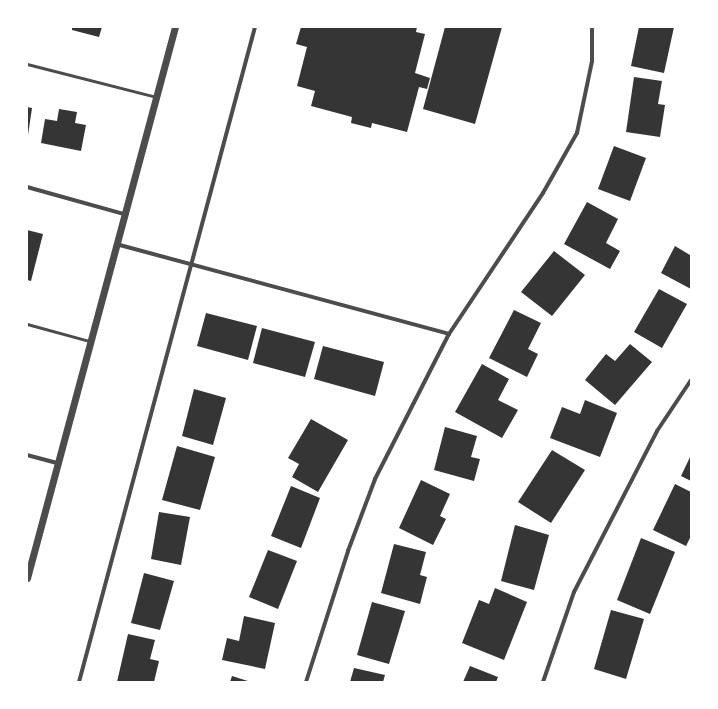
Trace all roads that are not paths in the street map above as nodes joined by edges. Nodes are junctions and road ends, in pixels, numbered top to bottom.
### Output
1 (175, 27) edge
2 (255, 27) edge
3 (592, 27) edge
4 (27, 64) edge
5 (156, 97) junction
6 (27, 187) edge
7 (124, 214) junction
8 (116, 244) junction
9 (190, 264) junction
10 (27, 324) edge
11 (449, 334) junction
12 (89, 341) junction
13 (691, 380) edge
14 (27, 455) edge
15 (56, 463) junction
16 (27, 578) edge
17 (79, 682) edge
18 (306, 682) edge
19 (543, 682) edge

1 - 5 street
2 - 9 street
3 - 11 street
4 - 5 lane
5 - 7 street
6 - 7 street
7 - 8 street
8 - 9 street
8 - 12 street
9 - 11 street
9 - 17 street
10 - 12 lane
11 - 18 street
12 - 15 street
13 - 19 street
14 - 15 street
15 - 16 street

